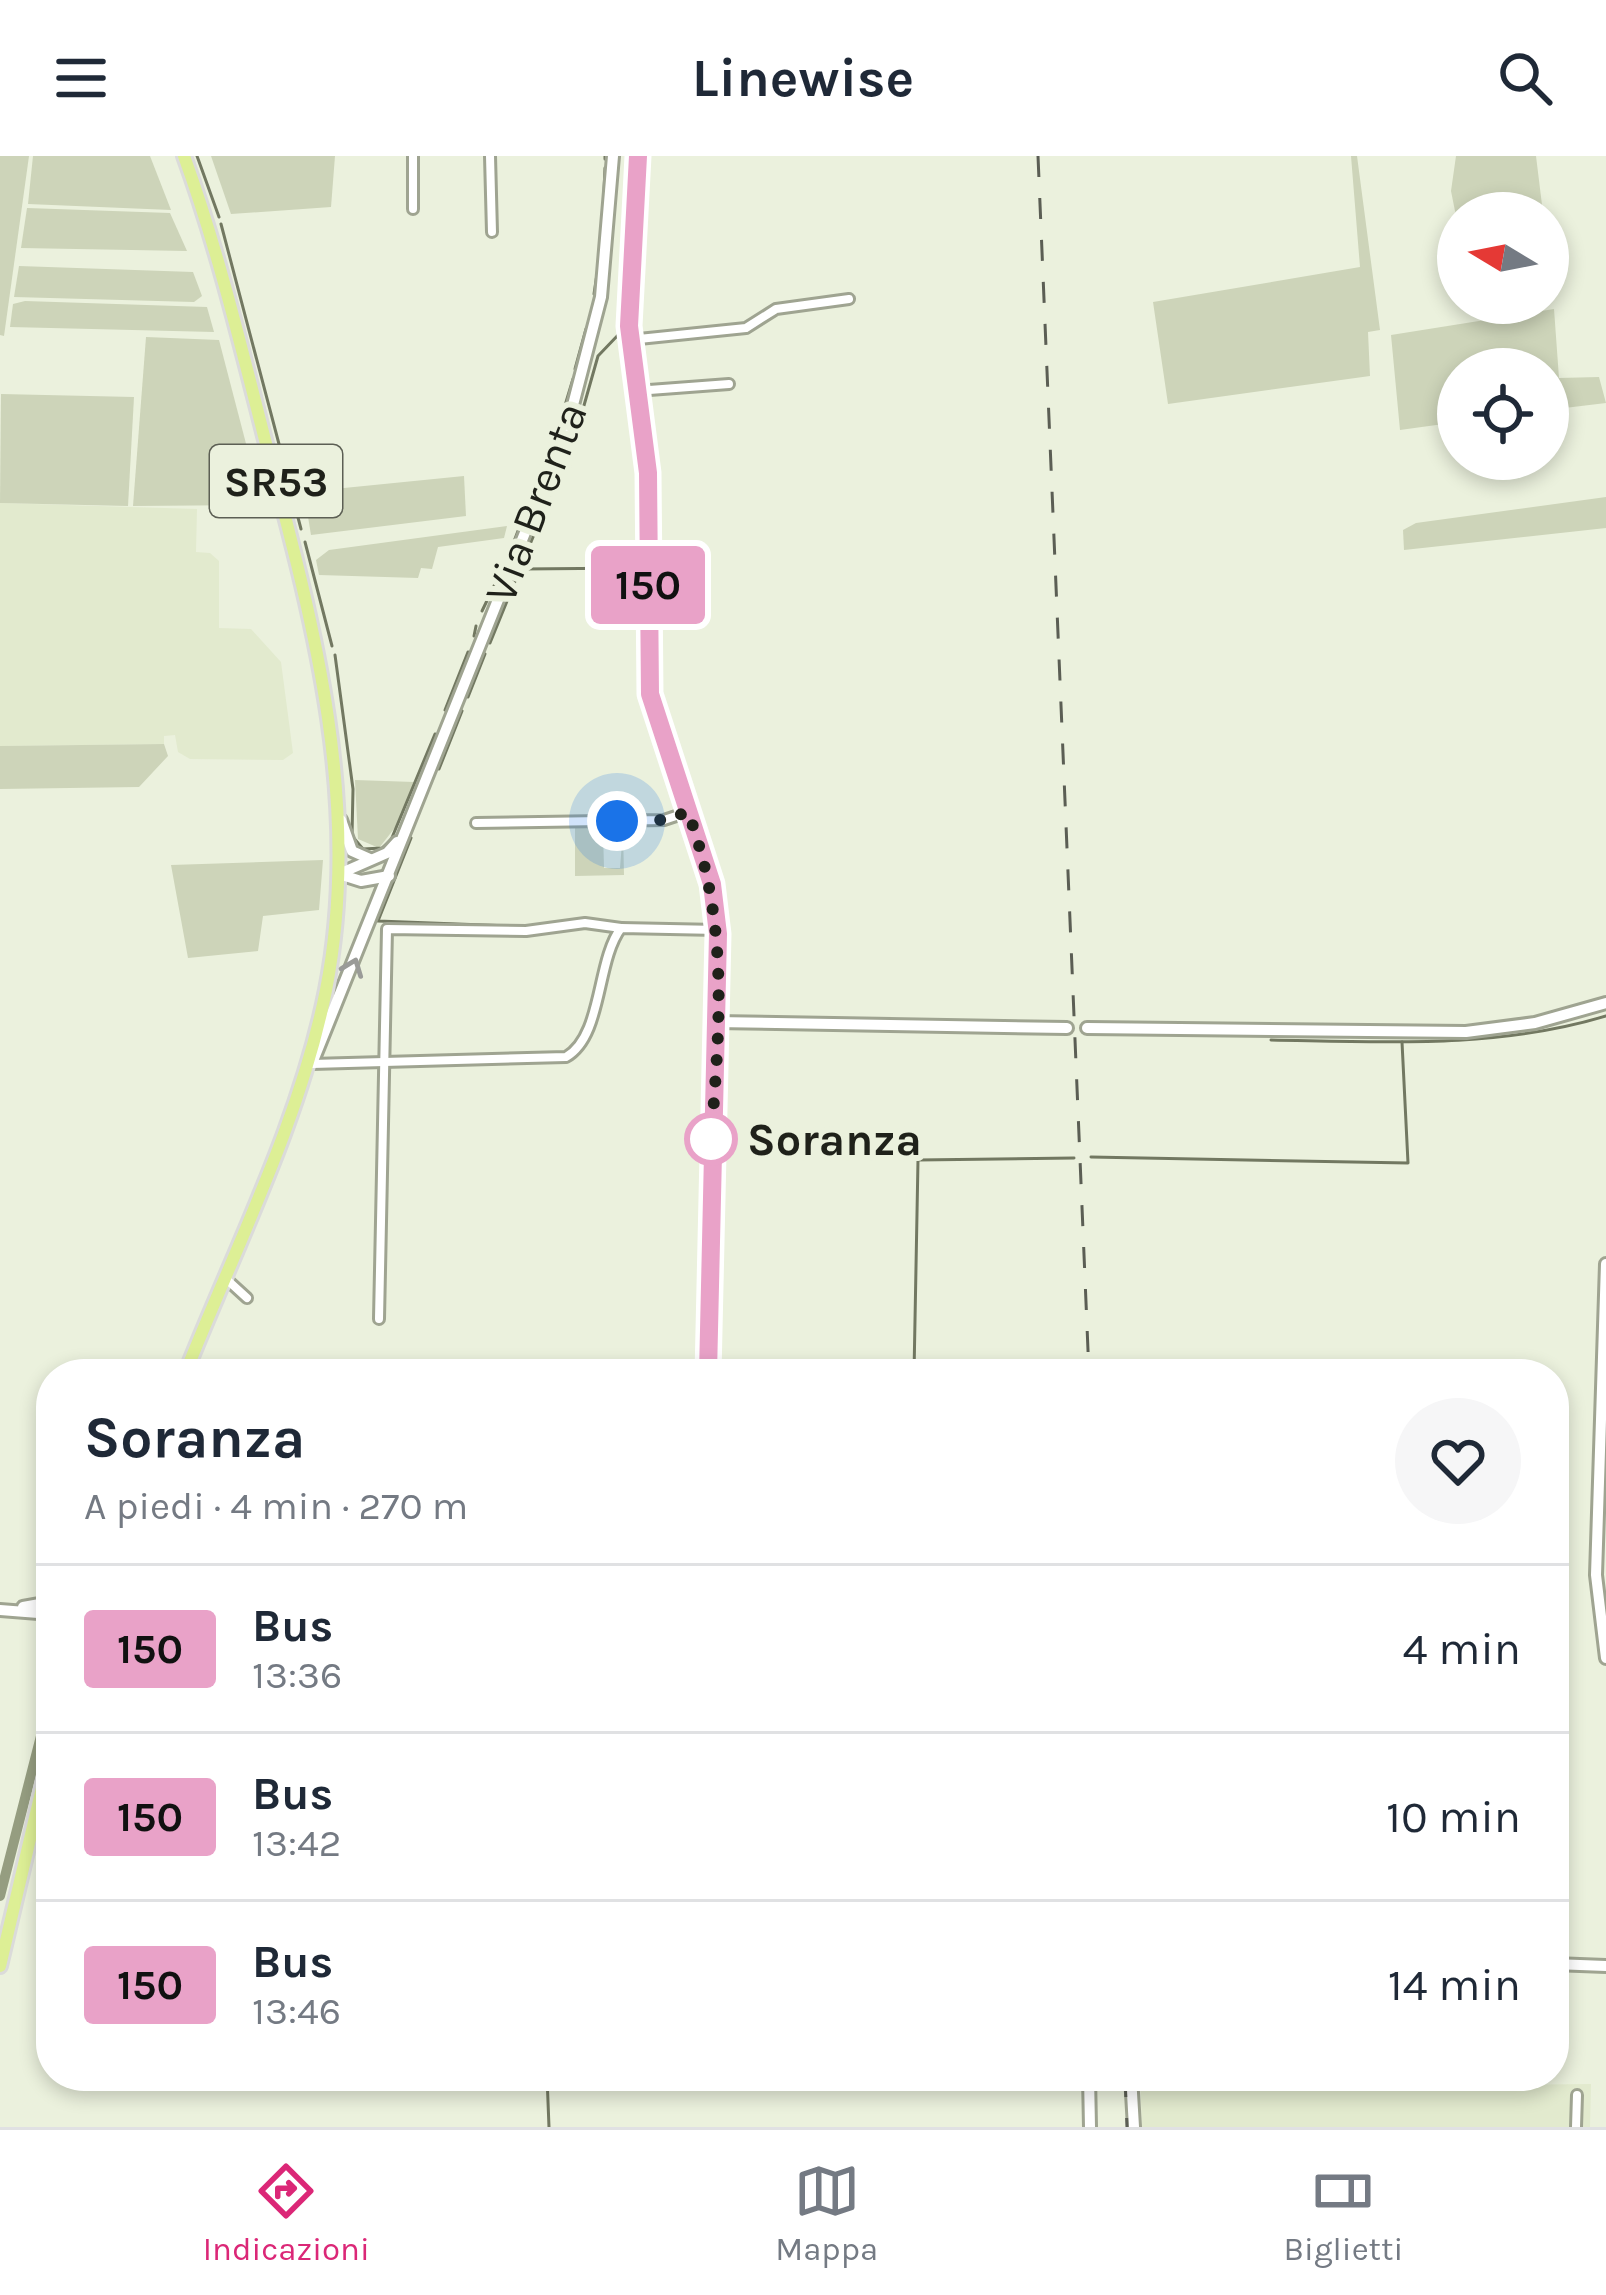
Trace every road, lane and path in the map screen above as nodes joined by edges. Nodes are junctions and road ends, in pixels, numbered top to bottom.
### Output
1 (184, 156) edge
2 (413, 156) edge
3 (490, 156) edge
4 (613, 156) edge
5 (639, 156) edge
6 (413, 209) dead end
7 (492, 232) dead end
8 (849, 299) dead end
9 (629, 340) junction
10 (729, 384) dead end
11 (635, 391) junction
12 (688, 812) junction
13 (340, 813) junction
14 (476, 824) dead end
15 (404, 835) junction
16 (374, 860) junction
17 (339, 874) junction
18 (388, 876) junction
19 (621, 928) junction
20 (718, 929) junction
21 (1606, 1003) edge
22 (716, 1022) junction
23 (1067, 1028) dead end
24 (1088, 1028) dead end
25 (312, 1064) junction
26 (383, 1064) junction
27 (289, 1113) junction
28 (1606, 1264) edge
29 (224, 1277) junction
30 (247, 1298) dead end
31 (379, 1319) dead end
32 (190, 1359) edge
33 (708, 1359) edge
34 (36, 1605) edge
35 (0, 1610) edge
36 (14, 1610) junction
37 (36, 1612) edge
38 (1606, 1658) edge
39 (36, 1817) edge
40 (1569, 1965) edge
41 (0, 1966) edge
42 (1606, 1966) edge
43 (1089, 2091) edge
44 (1133, 2091) edge
45 (1577, 2095) dead end
46 (1090, 2127) edge
47 (1134, 2127) edge
48 (1576, 2127) edge

1 - 13 main road, SR53
2 - 6 street
3 - 7 street
4 - 15 main road, Via Brenta
5 - 9 main road
8 - 9 street
9 - 11 main road
10 - 11 street
11 - 12 main road
12 - 14 street
12 - 20 main road
13 - 16 main road
13 - 17 main road, SR53
15 - 16 main road, Via Brenta
15 - 18 main road, Via Brenta
16 - 17 main road, Via Brenta
17 - 18 main road
17 - 27 main road, SR53
25 -> 18 main road, Via Brenta
19 - 20 street
19 - 26 street
19 - 26 street
20 - 22 main road
21 - 24 main road
22 - 23 main road
22 - 33 main road
25 - 26 street
25 - 27 main road, Via Brenta
26 - 31 street
27 - 29 main road, Via Brenta / SR53
28 - 38 main road
29 - 30 street
29 - 32 main road, Via Brenta / SR53
34 - 36 main road
35 - 36 main road
36 - 37 main road
39 - 41 main road
40 - 42 main road
43 - 46 main road
44 - 47 main road
45 - 48 street

